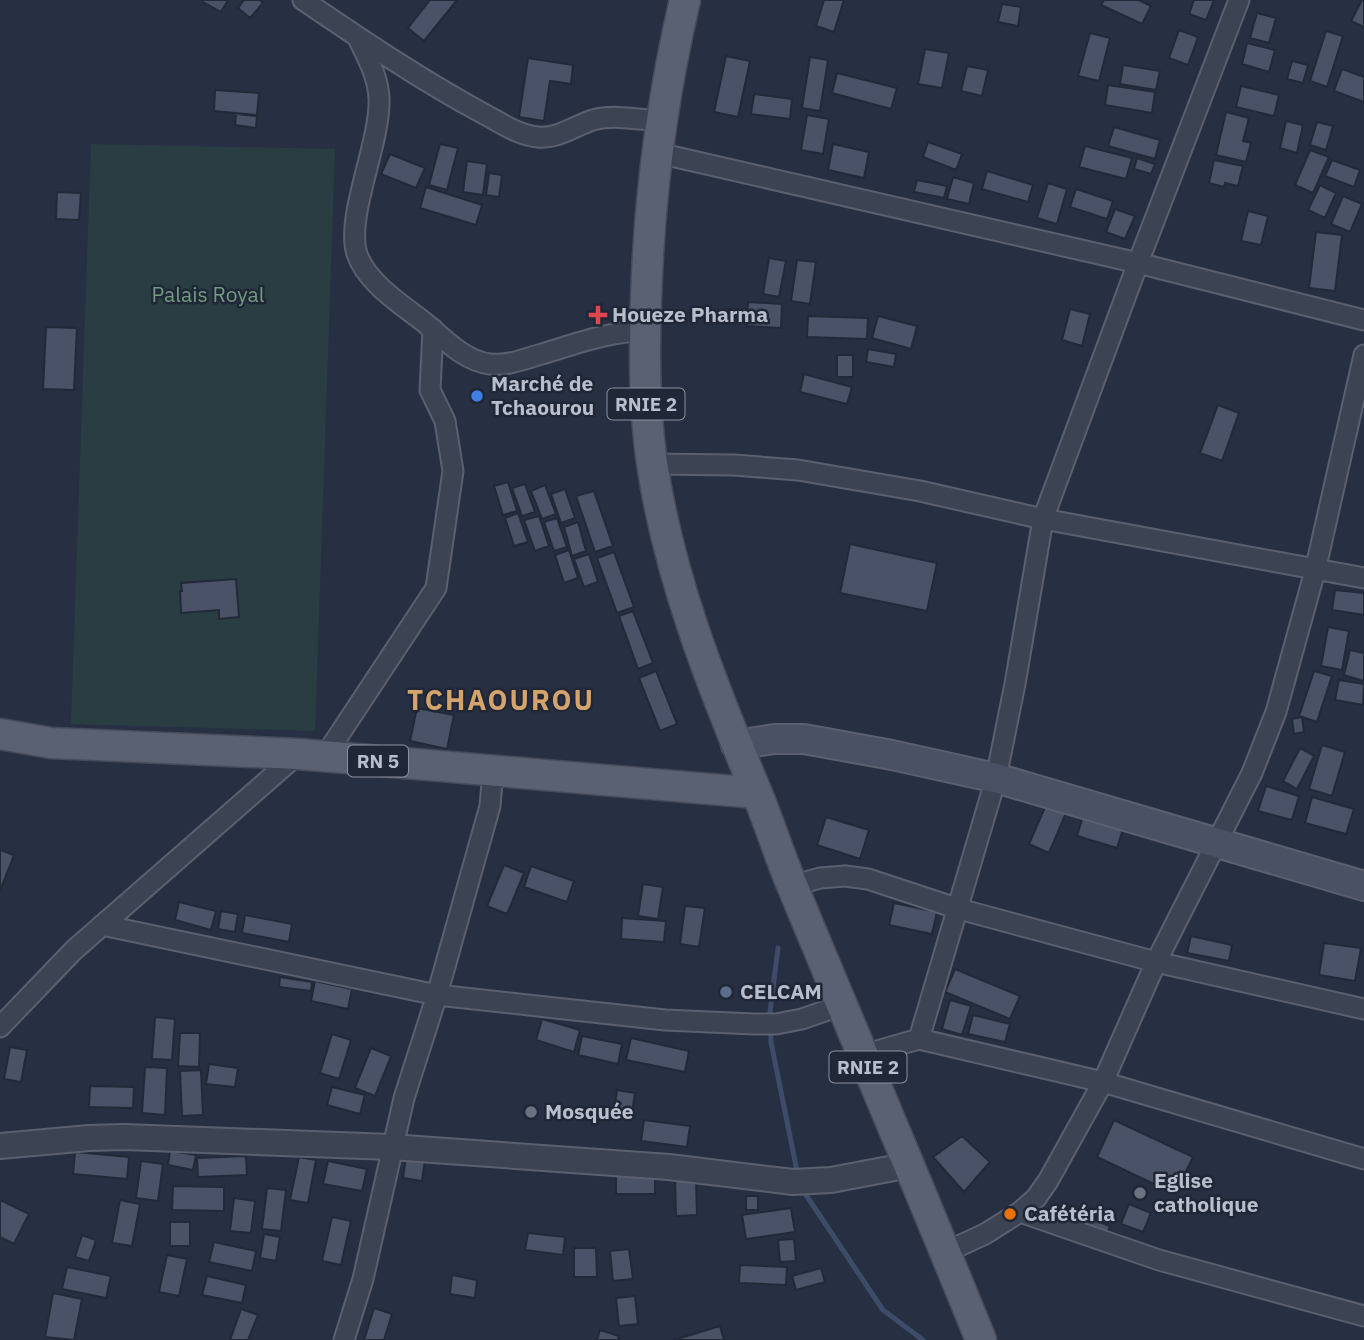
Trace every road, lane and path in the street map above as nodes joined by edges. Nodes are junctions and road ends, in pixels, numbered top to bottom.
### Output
1 (303, 0) edge
2 (685, 0) edge
3 (1239, 0) edge
4 (358, 38) junction
5 (662, 121) junction
6 (658, 153) junction
7 (1138, 263) junction
8 (1364, 320) edge
9 (433, 329) junction
10 (645, 331) junction
11 (1364, 355) edge
12 (652, 464) junction
13 (1043, 519) junction
14 (1315, 570) junction
15 (1364, 578) edge
16 (0, 734) edge
17 (736, 745) junction
18 (311, 755) junction
19 (493, 771) junction
20 (996, 778) junction
21 (757, 793) junction
22 (1216, 842) junction
23 (792, 886) junction
24 (1364, 886) edge
25 (959, 909) junction
26 (102, 925) junction
27 (1156, 962) junction
28 (437, 995) junction
29 (842, 1005) junction
30 (1364, 1009) edge
31 (0, 1027) edge
32 (919, 1039) junction
33 (863, 1055) junction
34 (1103, 1082) junction
35 (0, 1146) edge
36 (391, 1147) junction
37 (1364, 1159) edge
38 (910, 1166) junction
39 (1020, 1212) junction
40 (946, 1252) junction
41 (1364, 1316) edge
42 (344, 1340) edge
43 (981, 1340) edge

1 - 4 street
2 - 5 main road, RNIE 2
3 - 7 street
4 - 5 street
4 - 9 street
5 - 6 main road, RNIE 2
6 - 7 street
6 - 10 main road, RNIE 2
7 - 8 street
7 - 13 street
9 - 10 street
9 - 18 street
10 - 12 main road, RNIE 2
11 - 14 street
12 - 13 street
12 - 17 main road, RNIE 2
13 - 14 street
13 - 20 street
14 - 15 street
14 - 22 street
16 - 18 main road, RN 5
17 - 20 main road
17 - 21 main road, RNIE 2
18 - 19 main road, RN 5
18 - 26 street
19 - 21 main road, RN 5
19 - 28 street
20 - 22 main road
20 - 25 street
21 - 23 main road, RNIE 2
22 - 24 main road
22 - 27 street
23 - 25 street
23 - 29 main road, RNIE 2
25 - 27 street
25 - 32 street
26 - 28 street
26 - 31 street
27 - 30 street
27 - 34 street
28 - 29 street
28 - 36 street
29 - 33 main road, RNIE 2
32 - 33 street
32 - 34 street
33 - 38 main road, RNIE 2
34 - 37 street
34 - 39 street
35 - 36 street
36 - 38 street
36 - 42 street
38 - 40 main road, RNIE 2
39 - 40 street
39 - 41 street
40 - 43 main road, RNIE 2

